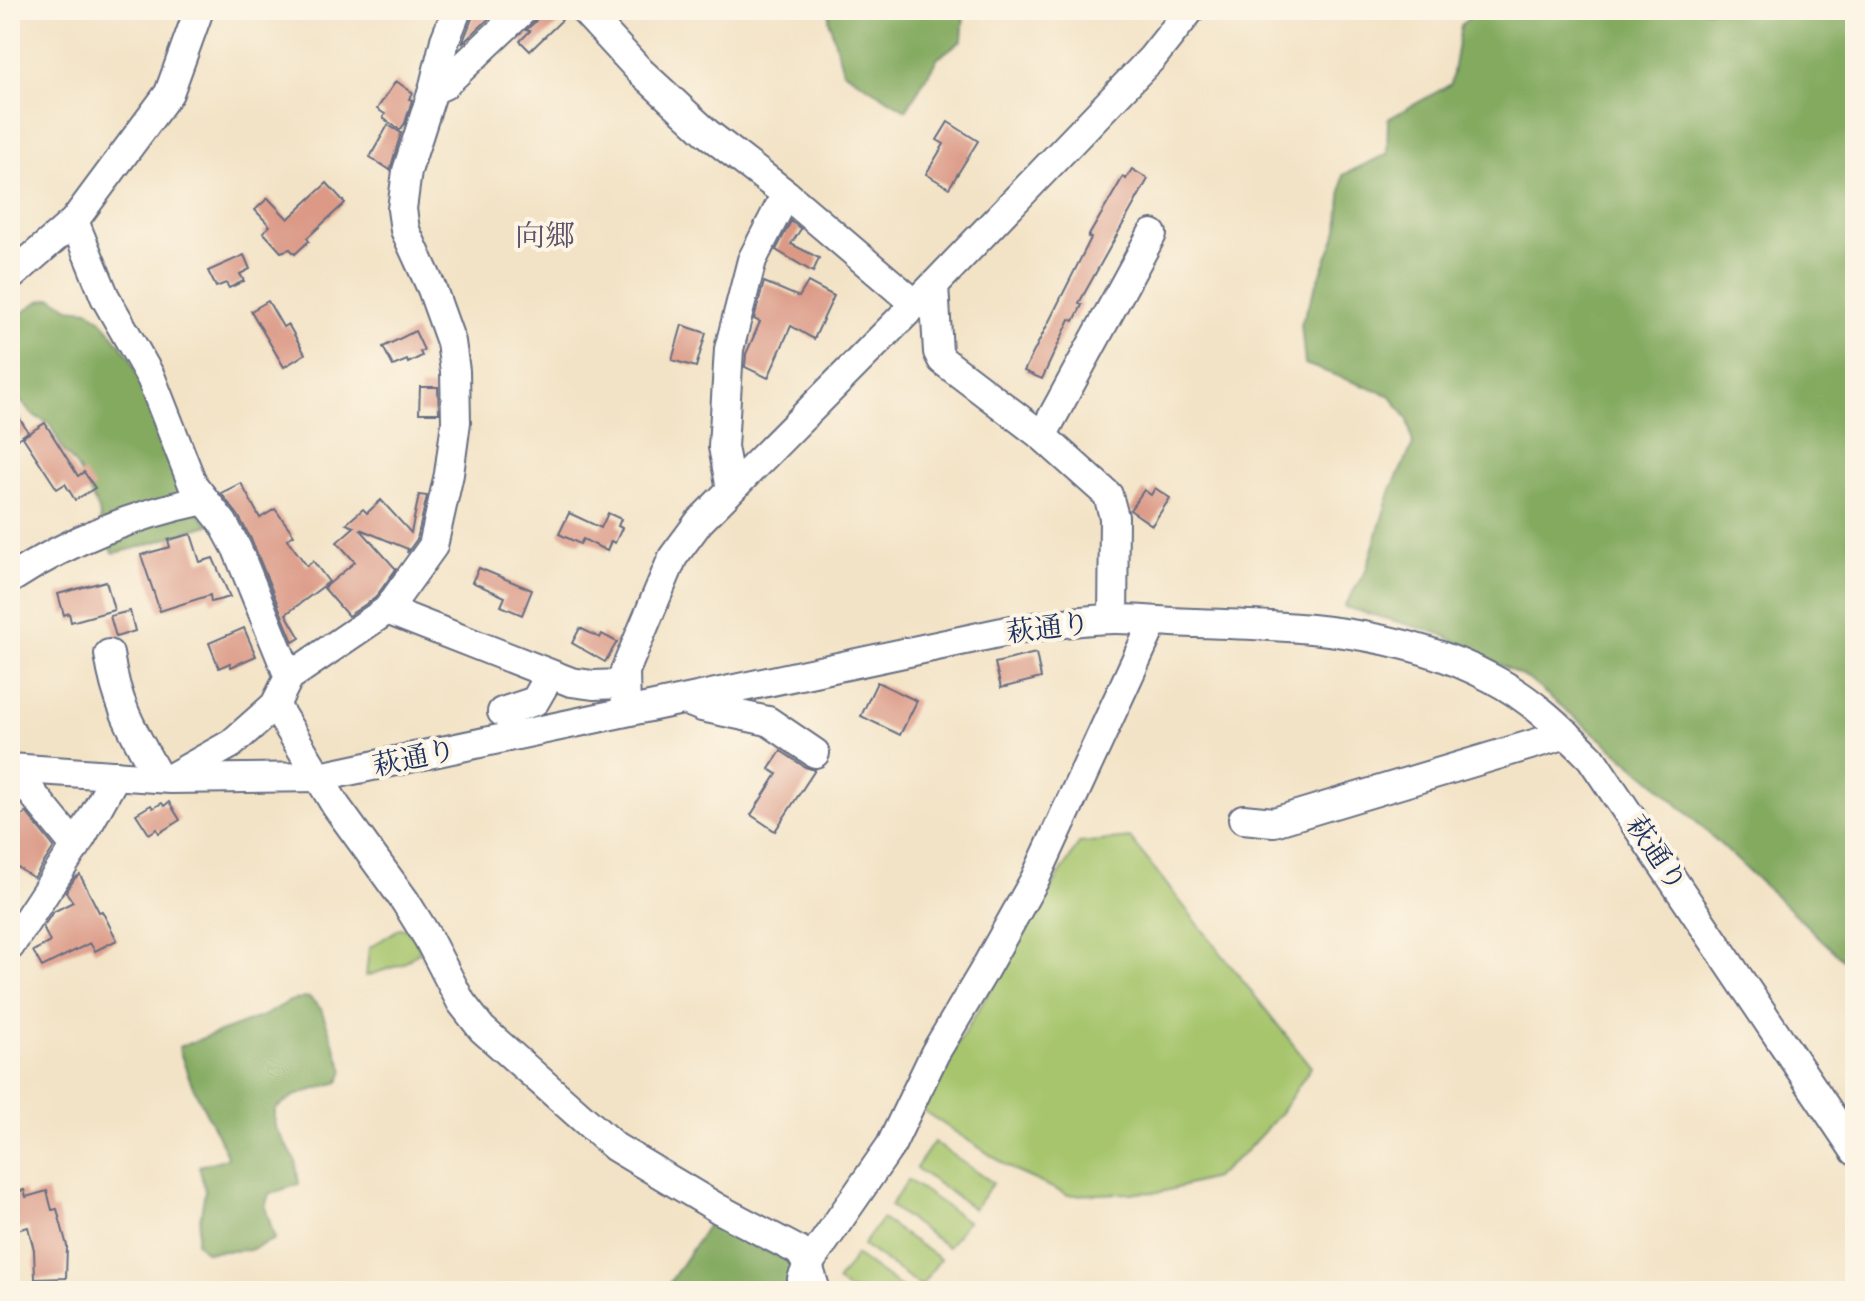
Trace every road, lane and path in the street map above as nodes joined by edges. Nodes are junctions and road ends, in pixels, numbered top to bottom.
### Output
1 (199, 10) edge
2 (457, 10) edge
3 (523, 10) edge
4 (584, 10) edge
5 (1190, 10) edge
6 (433, 90) junction
7 (786, 194) junction
8 (74, 221) junction
9 (1152, 234) dead end
10 (10, 277) edge
11 (924, 294) junction
12 (1042, 436) junction
13 (731, 489) junction
14 (204, 500) junction
15 (10, 579) edge
16 (387, 610) junction
17 (1113, 619) junction
18 (1154, 621) junction
19 (109, 654) dead end
20 (550, 675) junction
21 (289, 677) junction
22 (625, 698) junction
23 (683, 700) junction
24 (275, 705) junction
25 (502, 712) dead end
26 (1567, 734) junction
27 (815, 753) dead end
28 (16, 768) edge
29 (116, 775) junction
30 (320, 777) junction
31 (164, 778) junction
32 (1243, 819) dead end
33 (76, 847) junction
34 (10, 946) edge
35 (1854, 1148) edge
36 (812, 1278) edge
37 (796, 1291) edge

1 - 8 street
2 - 6 street
3 - 6 street
4 - 7 street
5 - 11 street
6 - 16 street
7 - 11 street
7 - 13 street
8 - 10 street
8 - 14 street
9 - 12 street
11 - 12 street
11 - 13 street
12 - 17 street
13 - 22 street
14 - 15 street
14 - 21 street
16 - 20 street
16 - 21 street
17 - 18 street, 萩通り
17 - 23 street, 萩通り
18 - 26 street, 萩通り
18 - 36 street
19 - 31 street
20 - 22 street
20 - 25 street
21 - 24 street
22 - 23 street, 萩通り
22 - 30 street, 萩通り
23 - 27 street
24 - 30 street
24 - 31 street
26 - 32 street
26 - 35 street, 萩通り
28 - 29 street, 萩通り
28 - 33 street
29 - 31 street, 萩通り
29 - 33 street
30 - 31 street, 萩通り
30 - 36 street
33 - 34 street
36 - 37 street

